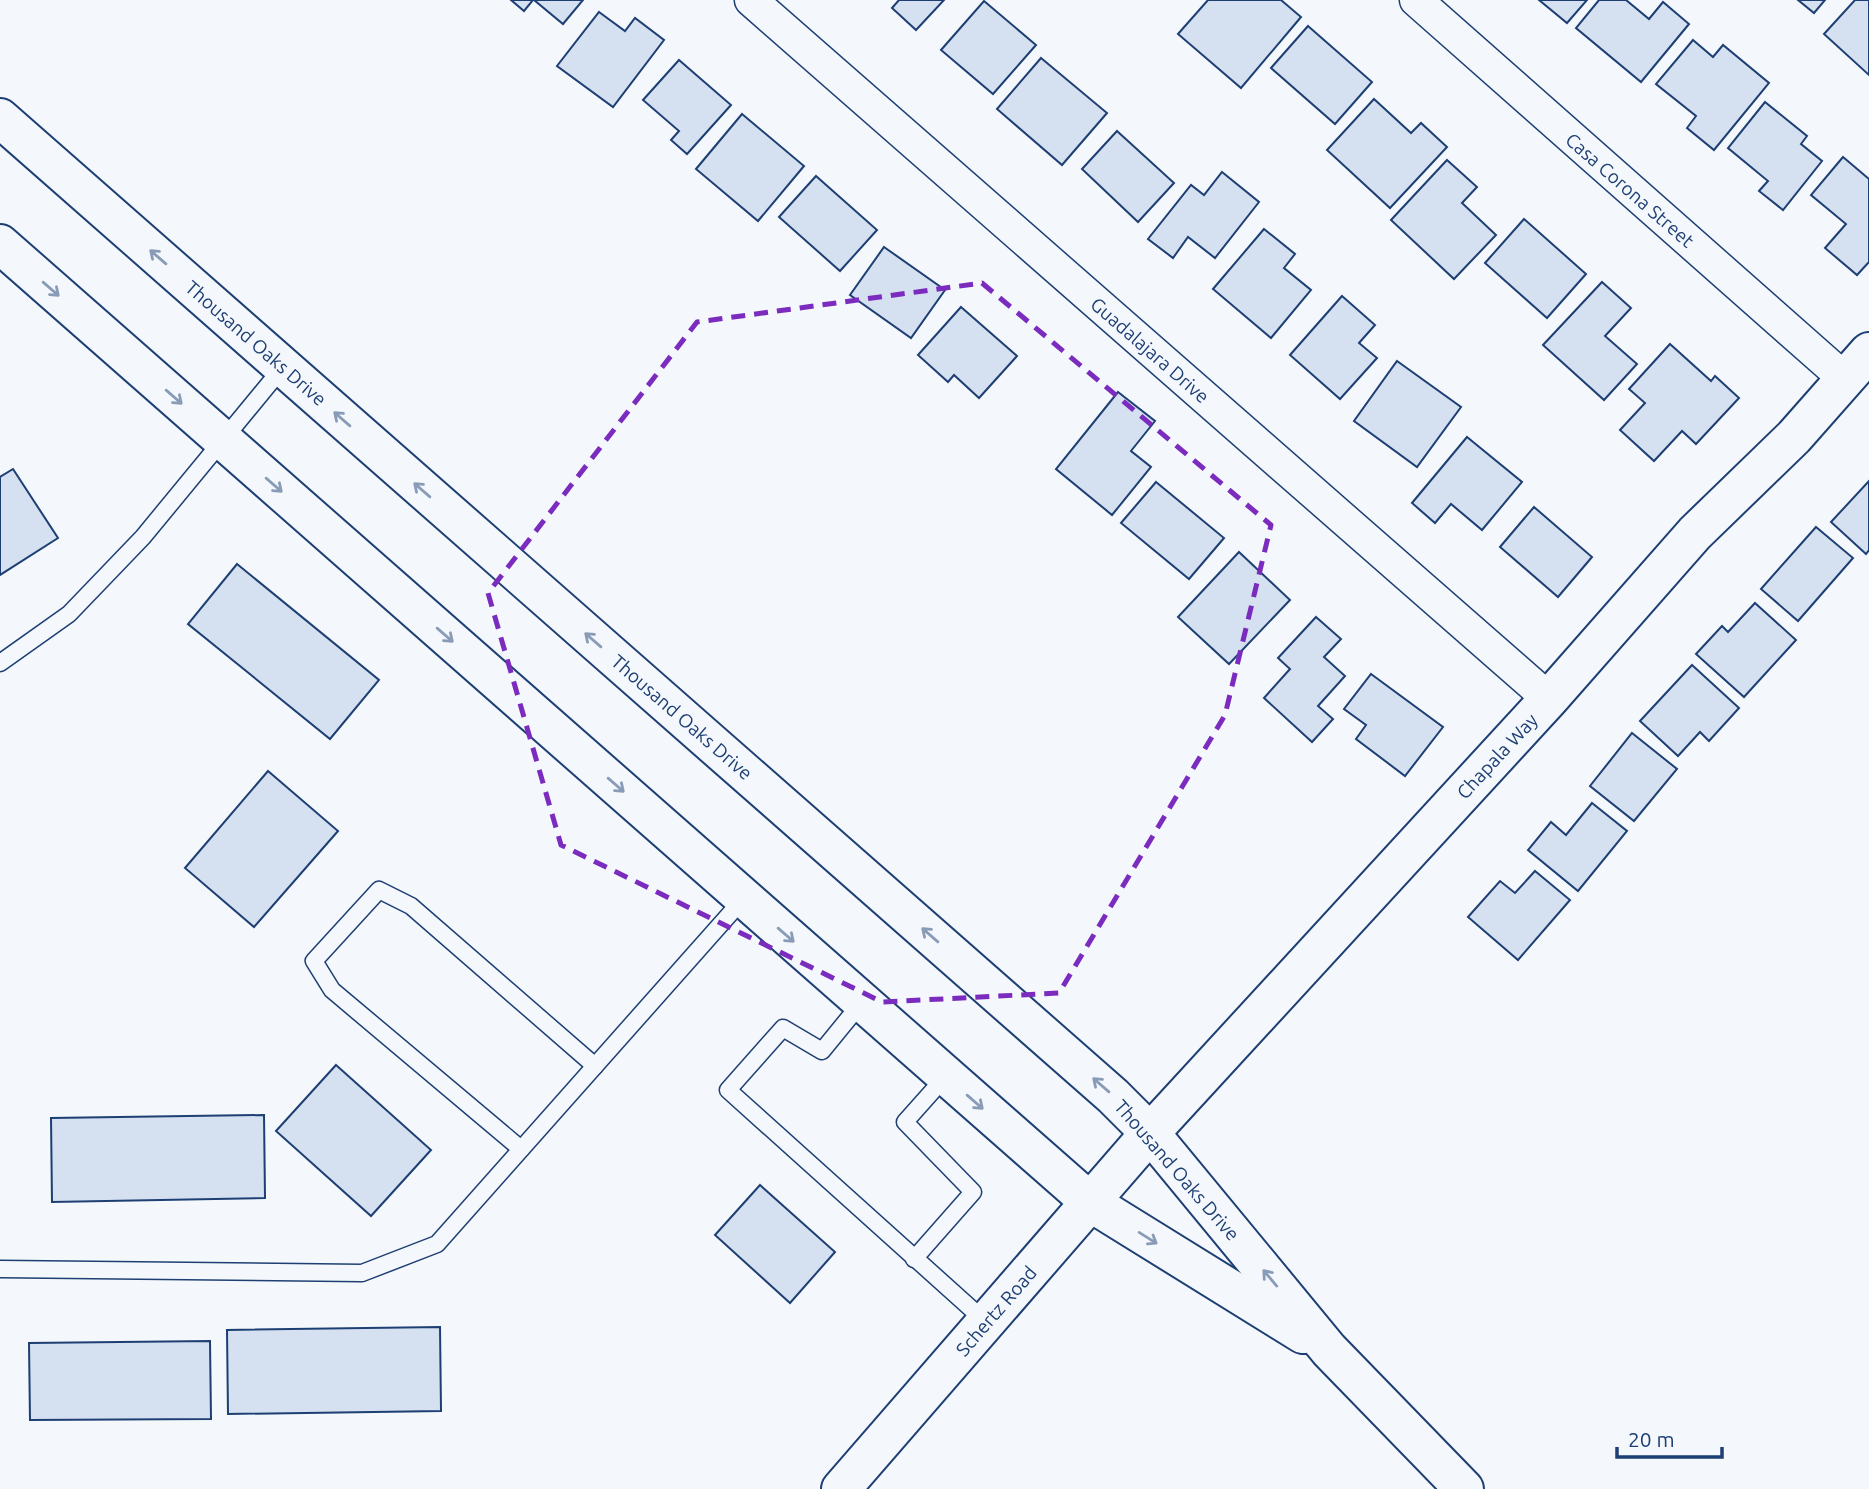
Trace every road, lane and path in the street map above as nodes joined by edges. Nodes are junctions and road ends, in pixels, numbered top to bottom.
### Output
1 (751, 0) edge
2 (1416, 0) edge
3 (0, 118) edge
4 (0, 244) edge
5 (1857, 366) edge
6 (283, 367) junction
7 (223, 440) junction
8 (0, 663) edge
9 (1549, 699) junction
10 (744, 898) junction
11 (862, 1002) junction
12 (595, 1066) junction
13 (946, 1076) junction
14 (1150, 1133) junction
15 (521, 1149) junction
16 (1090, 1202) junction
17 (914, 1259) junction
18 (0, 1269) edge
19 (986, 1322) junction
20 (1329, 1350) junction
21 (841, 1489) edge
22 (1464, 1489) edge

1 - 9 street, Guadalajara Drive
2 - 5 street, Casa Corona Street
6 -> 3 main road, Thousand Oaks Drive
4 -> 7 main road, Thousand Oaks Drive
5 - 9 main road, Chapala Way
6 - 7 lane
14 -> 6 main road, Thousand Oaks Drive
7 - 8 lane
7 -> 10 main road, Thousand Oaks Drive
9 - 14 main road, Chapala Way
10 -> 11 main road, Thousand Oaks Drive
10 - 12 lane
11 - 13 main road, Thousand Oaks Drive
11 - 17 lane
12 - 15 lane
12 - 15 lane
13 -> 16 main road, Thousand Oaks Drive
13 - 17 lane
14 - 16 main road, Schertz Road
20 -> 14 main road, Thousand Oaks Drive
15 - 18 lane
16 - 19 main road, Schertz Road
16 -> 20 main road, Thousand Oaks Drive
17 - 19 lane
19 - 21 main road, Schertz Road
20 - 22 main road, Thousand Oaks Drive

